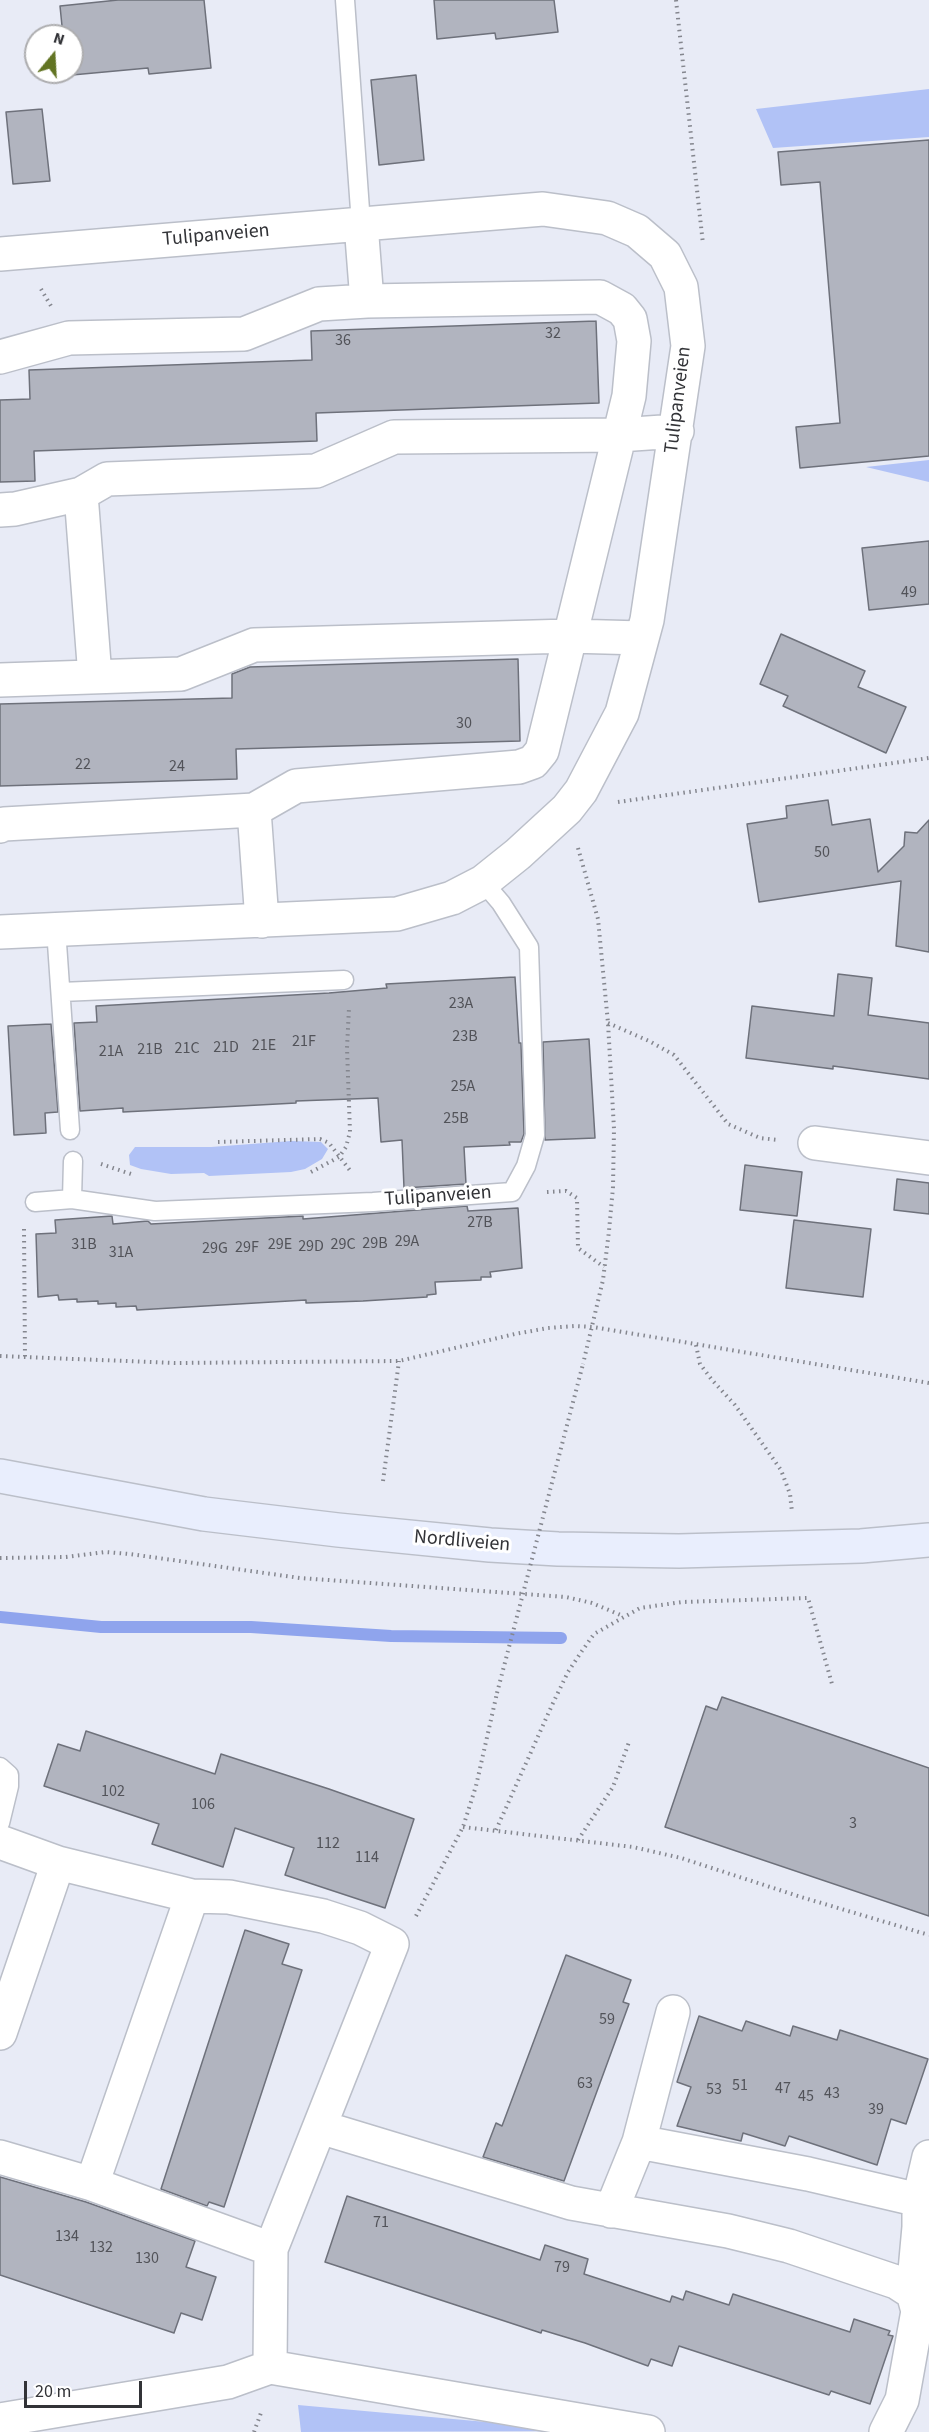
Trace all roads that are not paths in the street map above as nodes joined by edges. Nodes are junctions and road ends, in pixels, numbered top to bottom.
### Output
1 (345, 0) edge
2 (362, 224) junction
3 (10, 253) edge
4 (367, 301) junction
5 (0, 357) edge
6 (677, 431) junction
7 (619, 435) junction
8 (81, 494) junction
9 (0, 510) edge
10 (569, 636) junction
11 (642, 638) junction
12 (95, 677) junction
13 (0, 680) edge
14 (254, 810) junction
15 (0, 826) edge
16 (483, 882) junction
17 (262, 921) junction
18 (57, 929) junction
19 (0, 932) edge
20 (344, 980) road end
21 (61, 992) junction
22 (70, 1130) dead end
23 (815, 1143) road end
24 (929, 1158) edge
25 (73, 1161) road end
26 (72, 1199) junction
27 (35, 1202) road end
28 (0, 1476) edge
29 (929, 1540) edge
30 (0, 1767) edge
31 (0, 1823) edge
32 (0, 1842) edge
33 (58, 1863) junction
34 (192, 1896) junction
35 (673, 2012) dead end
36 (0, 2033) edge
37 (320, 2127) junction
38 (639, 2142) junction
39 (0, 2157) edge
40 (929, 2157) edge
41 (92, 2184) junction
42 (919, 2200) junction
43 (611, 2211) junction
44 (272, 2250) junction
45 (913, 2293) junction
46 (270, 2367) junction
47 (0, 2420) edge
48 (648, 2432) edge
49 (886, 2432) edge

1 - 2 lane
2 - 3 street, Tulipanveien
2 - 4 street
2 - 6 street, Tulipanveien
4 - 5 street
4 - 7 street
6 - 7 street
6 - 11 street, Tulipanveien
7 - 8 street
7 - 10 street
8 - 9 street
8 - 12 street
10 - 11 street
10 - 12 street
10 - 14 street
11 - 16 street, Tulipanveien
12 - 13 street
14 - 15 street
14 - 17 street
16 - 17 street, Tulipanveien
16 - 26 lane, Tulipanveien
17 - 18 street, Tulipanveien
18 - 19 street, Tulipanveien
18 - 21 lane
20 - 21 lane
21 - 22 lane
23 - 24 street
25 - 26 lane
26 - 27 lane, Tulipanveien
28 - 29 main road, Nordliveien
30 - 31 lane
32 - 33 street
33 - 34 street
33 - 36 street
34 - 37 street
34 - 41 street
35 - 38 street
37 - 43 street
37 - 44 street
38 - 42 street
38 - 43 street
39 - 41 street
40 - 42 street
41 - 44 street
42 - 45 street
43 - 45 street
44 - 46 street
45 - 49 street
46 - 47 street
46 - 48 street

